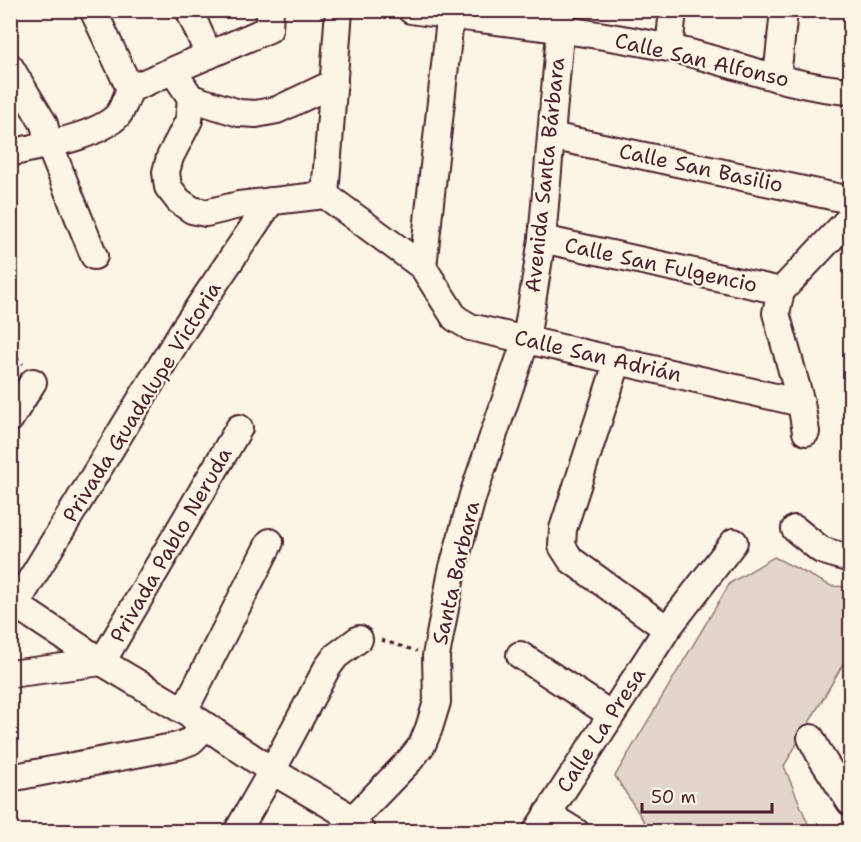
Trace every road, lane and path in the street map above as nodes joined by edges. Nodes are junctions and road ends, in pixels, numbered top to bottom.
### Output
1 (93, 10) edge
2 (189, 10) edge
3 (270, 10) edge
4 (339, 10) edge
5 (411, 10) edge
6 (673, 10) edge
7 (784, 10) edge
8 (451, 13) edge
9 (561, 20) edge
10 (669, 48) junction
11 (209, 55) junction
12 (10, 67) edge
13 (173, 71) junction
14 (777, 78) junction
15 (334, 83) junction
16 (130, 89) junction
17 (850, 91) edge
18 (191, 98) junction
19 (551, 135) junction
20 (49, 144) junction
21 (10, 153) edge
22 (325, 195) junction
23 (850, 200) edge
24 (271, 201) junction
25 (850, 218) edge
26 (542, 239) junction
27 (94, 256) dead end
28 (423, 267) junction
29 (781, 291) junction
30 (526, 340) junction
31 (618, 360) junction
32 (33, 382) dead end
33 (801, 403) junction
34 (10, 419) edge
35 (239, 428) dead end
36 (806, 432) dead end
37 (795, 529) dead end
38 (270, 542) dead end
39 (734, 542) dead end
40 (850, 559) edge
41 (13, 602) edge
42 (667, 629) junction
43 (359, 639) joint
44 (519, 655) dead end
45 (436, 656) junction
46 (102, 662) junction
47 (10, 674) edge
48 (184, 711) junction
49 (610, 714) junction
50 (207, 726) junction
51 (811, 738) dead end
52 (272, 771) junction
53 (10, 778) edge
54 (850, 802) edge
55 (542, 822) edge
56 (357, 826) edge
57 (237, 831) edge
58 (576, 831) edge

1 - 16 street
2 - 11 street
3 - 11 street
4 - 15 street
5 - 8 street, Calle San Alfonso
6 - 10 street
7 - 14 street
8 - 9 street, Calle San Alfonso
8 - 28 street
9 - 10 street, Calle San Alfonso
9 - 19 street, Avenida Santa Bárbara
10 - 14 street, Calle San Alfonso
11 - 13 street
12 - 20 street
13 - 16 street
13 - 18 street
14 - 17 street, Calle San Alfonso
15 - 18 street
15 - 22 street
16 - 20 street
18 - 24 street
19 - 23 street, Calle San Basilio
19 - 26 street, Avenida Santa Bárbara
20 - 21 street
20 - 27 street
22 - 24 street
22 - 28 street
24 - 41 street, Privada Guadalupe Victoria
25 - 29 street
26 - 29 street, Calle San Fulgencio
26 - 30 street, Avenida Santa Bárbara
28 - 30 street, Calle San Adrián
29 - 33 street
30 - 31 street, Calle San Adrián
30 - 45 street, Santa Barbara
31 - 33 street, Calle San Adrián
31 - 42 street
32 - 34 street
33 - 36 street
35 - 46 street, Privada Pablo Neruda
37 - 40 street
38 - 48 street
39 - 42 street, Calle La Presa
41 - 46 street
42 - 49 street, Calle La Presa
43 - 45 path
43 - 52 street
44 - 49 street
45 - 56 street, Santa Barbara
46 - 47 street
46 - 48 street
48 - 50 street
49 - 55 street, Calle La Presa
50 - 52 street
50 - 53 street
51 - 54 street
52 - 56 street
52 - 57 street
55 - 58 street

